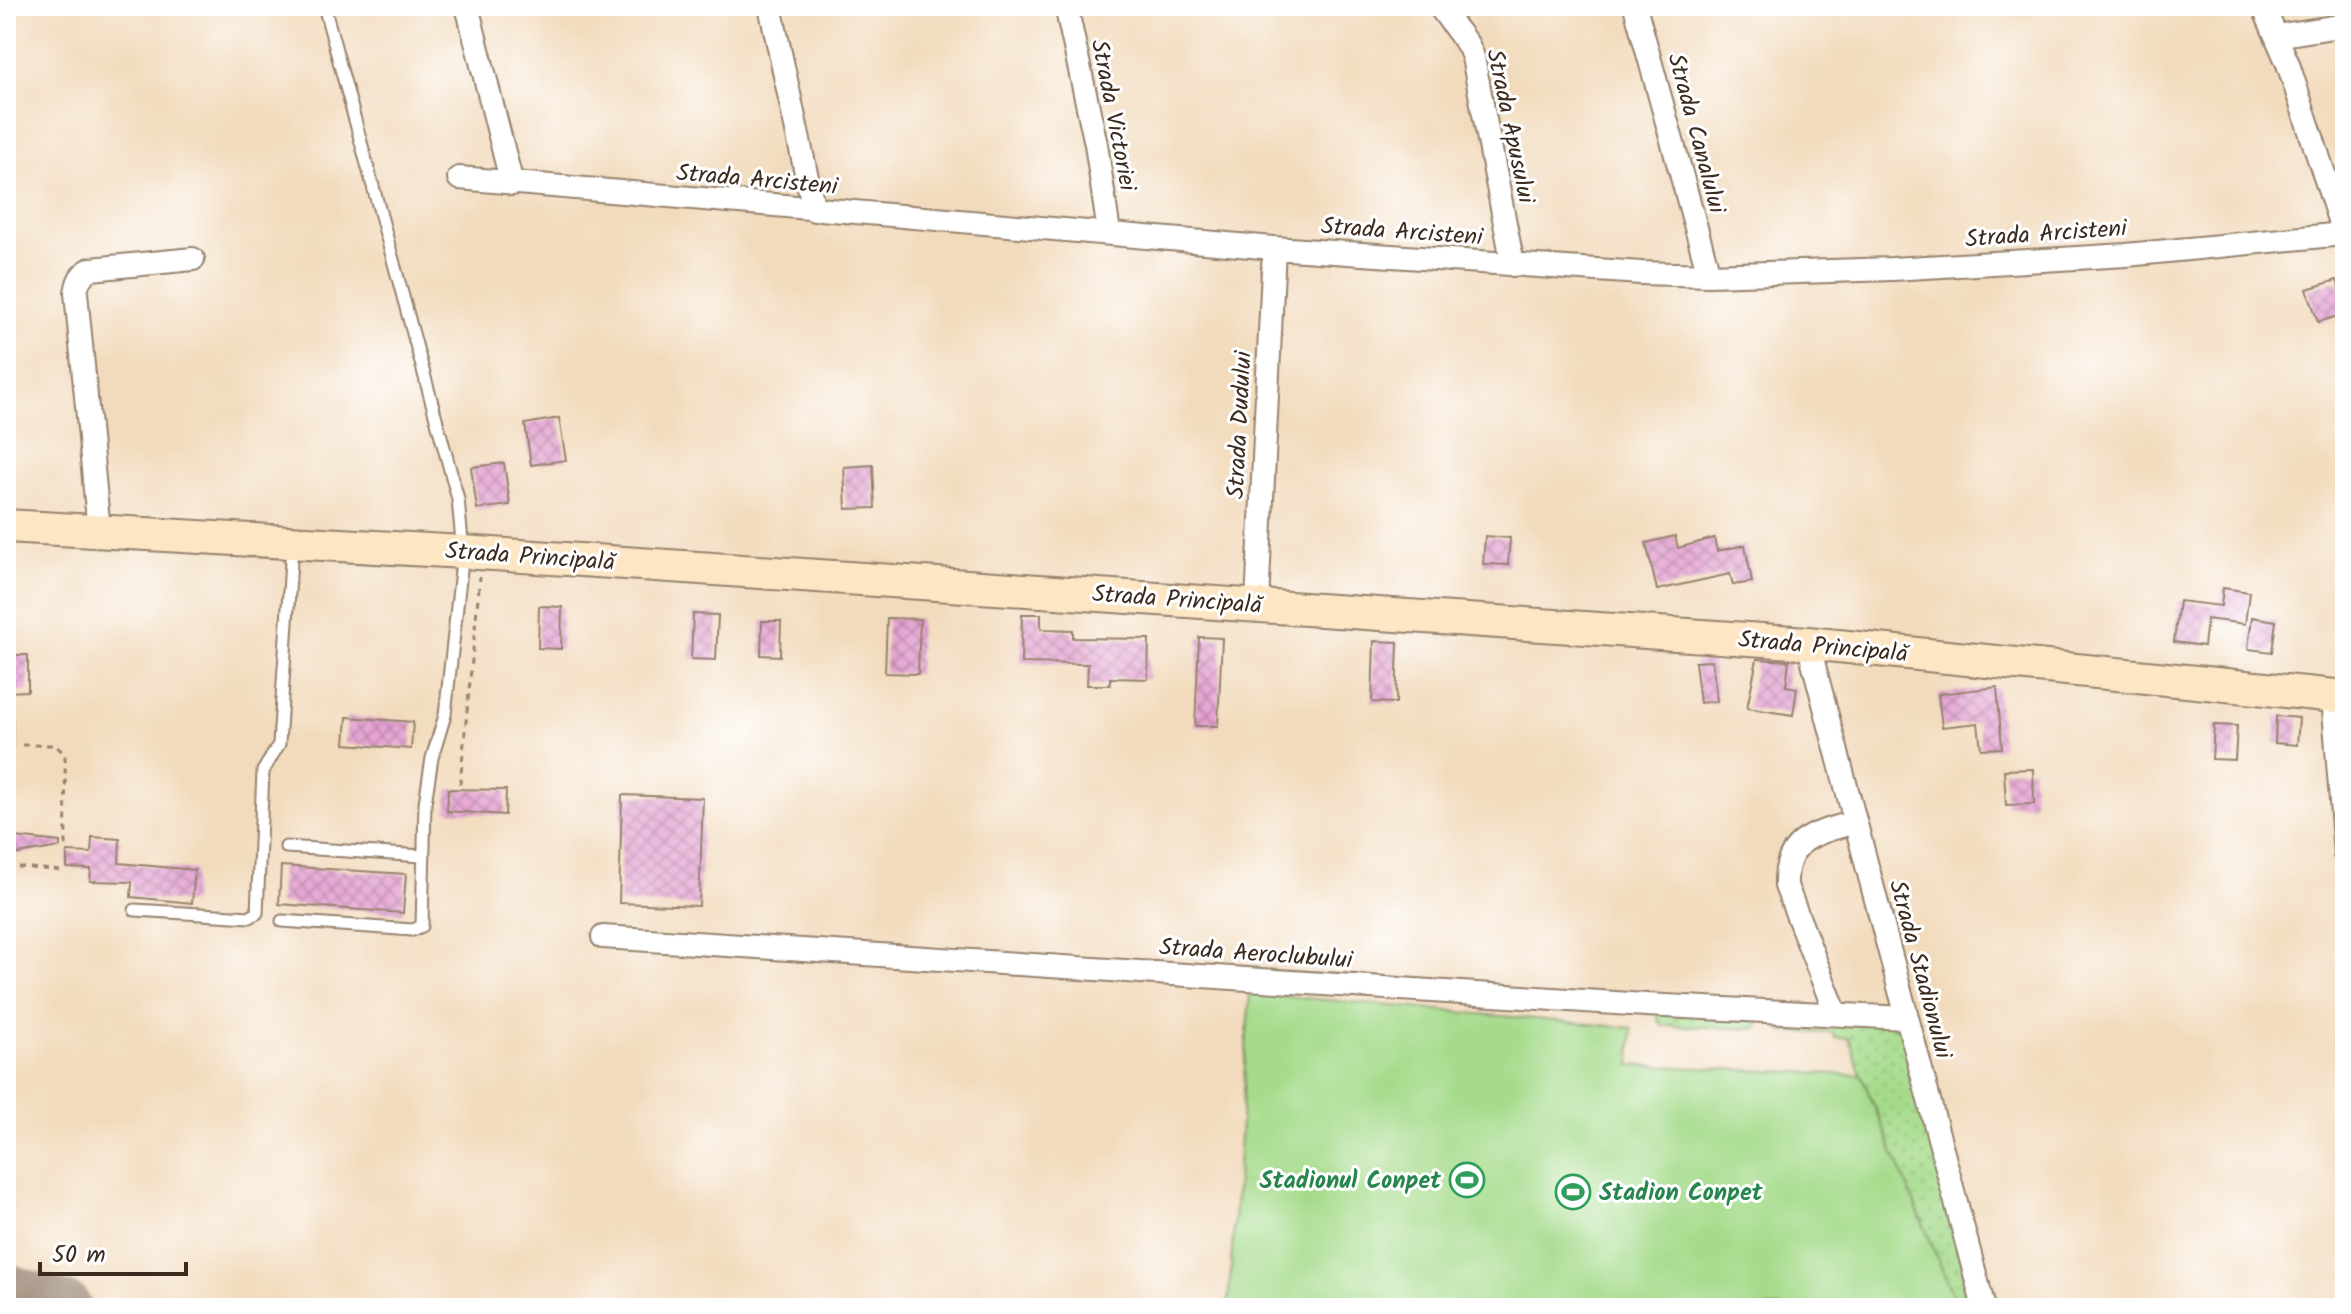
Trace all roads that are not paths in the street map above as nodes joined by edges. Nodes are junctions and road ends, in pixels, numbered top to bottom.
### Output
1 (324, 6) edge
2 (467, 6) edge
3 (770, 6) edge
4 (1066, 6) edge
5 (1439, 6) edge
6 (1635, 6) edge
7 (2263, 6) edge
8 (2345, 25) edge
9 (2277, 36) junction
10 (459, 178) dead end
11 (512, 184) junction
12 (814, 210) junction
13 (1109, 233) junction
14 (2344, 236) edge
15 (1274, 248) junction
16 (193, 259) dead end
17 (1513, 265) junction
18 (1709, 275) junction
19 (6, 526) edge
20 (99, 531) junction
21 (292, 543) junction
22 (471, 564) junction
23 (1257, 604) junction
24 (1808, 643) junction
25 (2339, 697) edge
26 (6, 718) edge
27 (6, 746) edge
28 (1855, 822) junction
29 (286, 847) dead end
30 (2345, 854) edge
31 (422, 856) junction
32 (135, 910) dead end
33 (282, 921) dead end
34 (603, 937) dead end
35 (1836, 1014) junction
36 (1906, 1018) junction
37 (1984, 1308) edge

1 - 22 lane
2 - 11 street
3 - 12 street
4 - 13 street, Strada Victoriei
5 - 17 street, Strada Apusului
6 - 18 street, Strada Canalului
7 - 9 street
8 - 9 street
9 - 14 street
10 - 11 street, Strada Arcisteni
11 - 12 street, Strada Arcisteni
12 - 13 street, Strada Arcisteni
13 - 15 street, Strada Arcisteni
14 - 18 street, Strada Arcisteni
15 - 17 street, Strada Arcisteni
15 - 23 street, Strada Dudului
16 - 20 street
17 - 18 street, Strada Arcisteni
19 - 20 main road, Strada Principală
20 - 21 main road, Strada Principală
21 - 22 main road, Strada Principală
21 - 32 lane
22 - 23 main road, Strada Principală
22 - 31 lane
23 - 24 main road, Strada Principală
24 - 25 main road, Strada Principală
24 - 28 street, Strada Stadionului
25 - 30 street
26 - 27 lane
28 - 35 street
28 - 36 street, Strada Stadionului
29 - 31 lane
31 - 33 lane
34 - 35 street, Strada Aeroclubului
35 - 36 street, Strada Aeroclubului
36 - 37 street, Strada Stadionului

